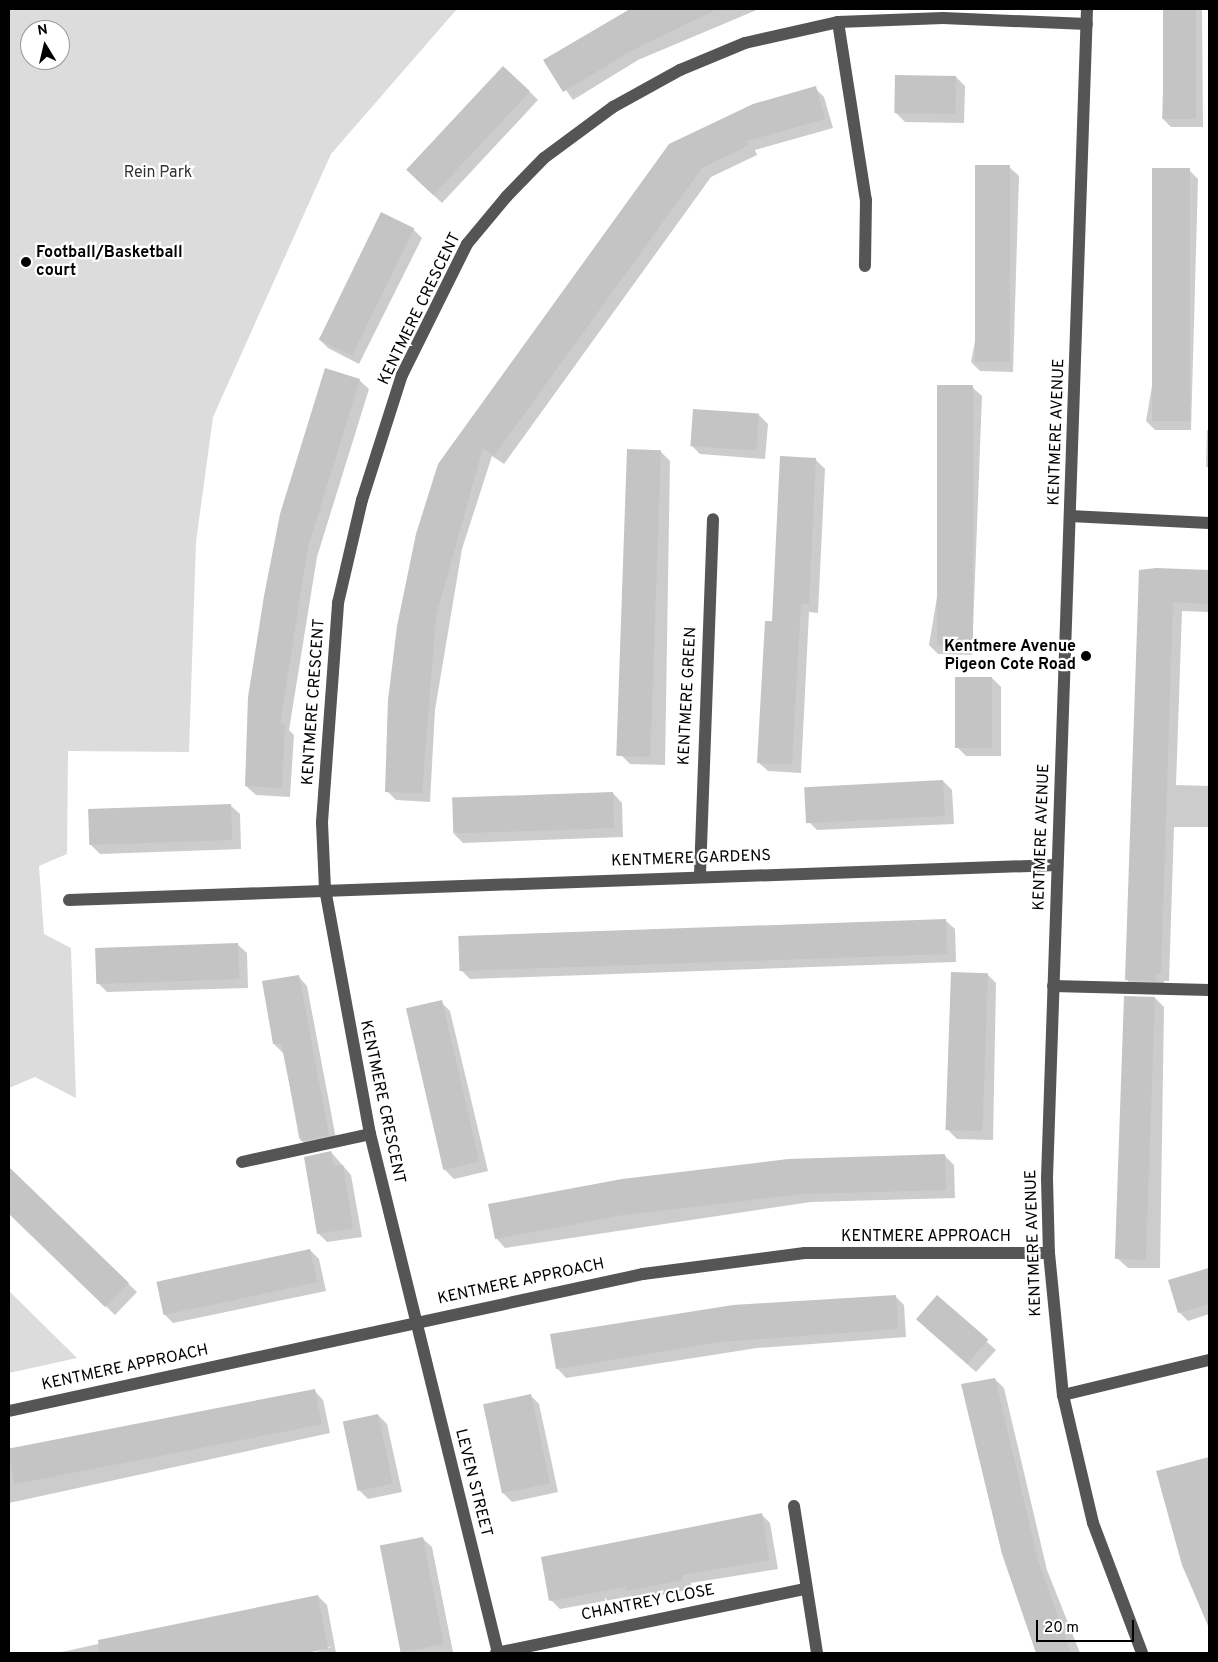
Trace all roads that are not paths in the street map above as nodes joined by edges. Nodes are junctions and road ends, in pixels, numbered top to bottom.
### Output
1 (1087, 9) edge
2 (838, 22) junction
3 (1087, 24) junction
4 (866, 266) dead end
5 (1070, 516) junction
6 (713, 519) dead end
7 (1209, 523) edge
8 (1057, 865) junction
9 (700, 874) junction
10 (325, 889) junction
11 (69, 900) dead end
12 (1053, 986) junction
13 (1209, 990) edge
14 (370, 1134) junction
15 (242, 1162) dead end
16 (1048, 1253) junction
17 (417, 1321) junction
18 (1209, 1360) edge
19 (1062, 1395) junction
20 (9, 1411) edge
21 (794, 1506) dead end
22 (806, 1589) junction
23 (497, 1653) edge
24 (817, 1653) edge
25 (1142, 1653) edge

1 - 3 street, KENTMERE AVENUE
2 - 3 street, KENTMERE CRESCENT
2 - 4 street
2 - 10 street, KENTMERE CRESCENT
3 - 5 street, KENTMERE AVENUE
5 - 7 street
5 - 8 street, KENTMERE AVENUE
6 - 9 street, KENTMERE GREEN
8 - 9 street, KENTMERE GARDENS
8 - 12 street, KENTMERE AVENUE
9 - 10 street, KENTMERE GARDENS
10 - 11 street
10 - 14 street, KENTMERE CRESCENT
12 - 13 street
12 - 16 street, KENTMERE AVENUE
14 - 15 street
14 - 17 street, KENTMERE CRESCENT
16 - 17 street, KENTMERE APPROACH
16 - 19 street, KENTMERE AVENUE
17 - 20 street, KENTMERE APPROACH
17 - 23 street, LEVEN STREET
18 - 19 street
19 - 25 street, KENTMERE AVENUE
21 - 22 street
22 - 23 street, CHANTREY CLOSE
22 - 24 street

